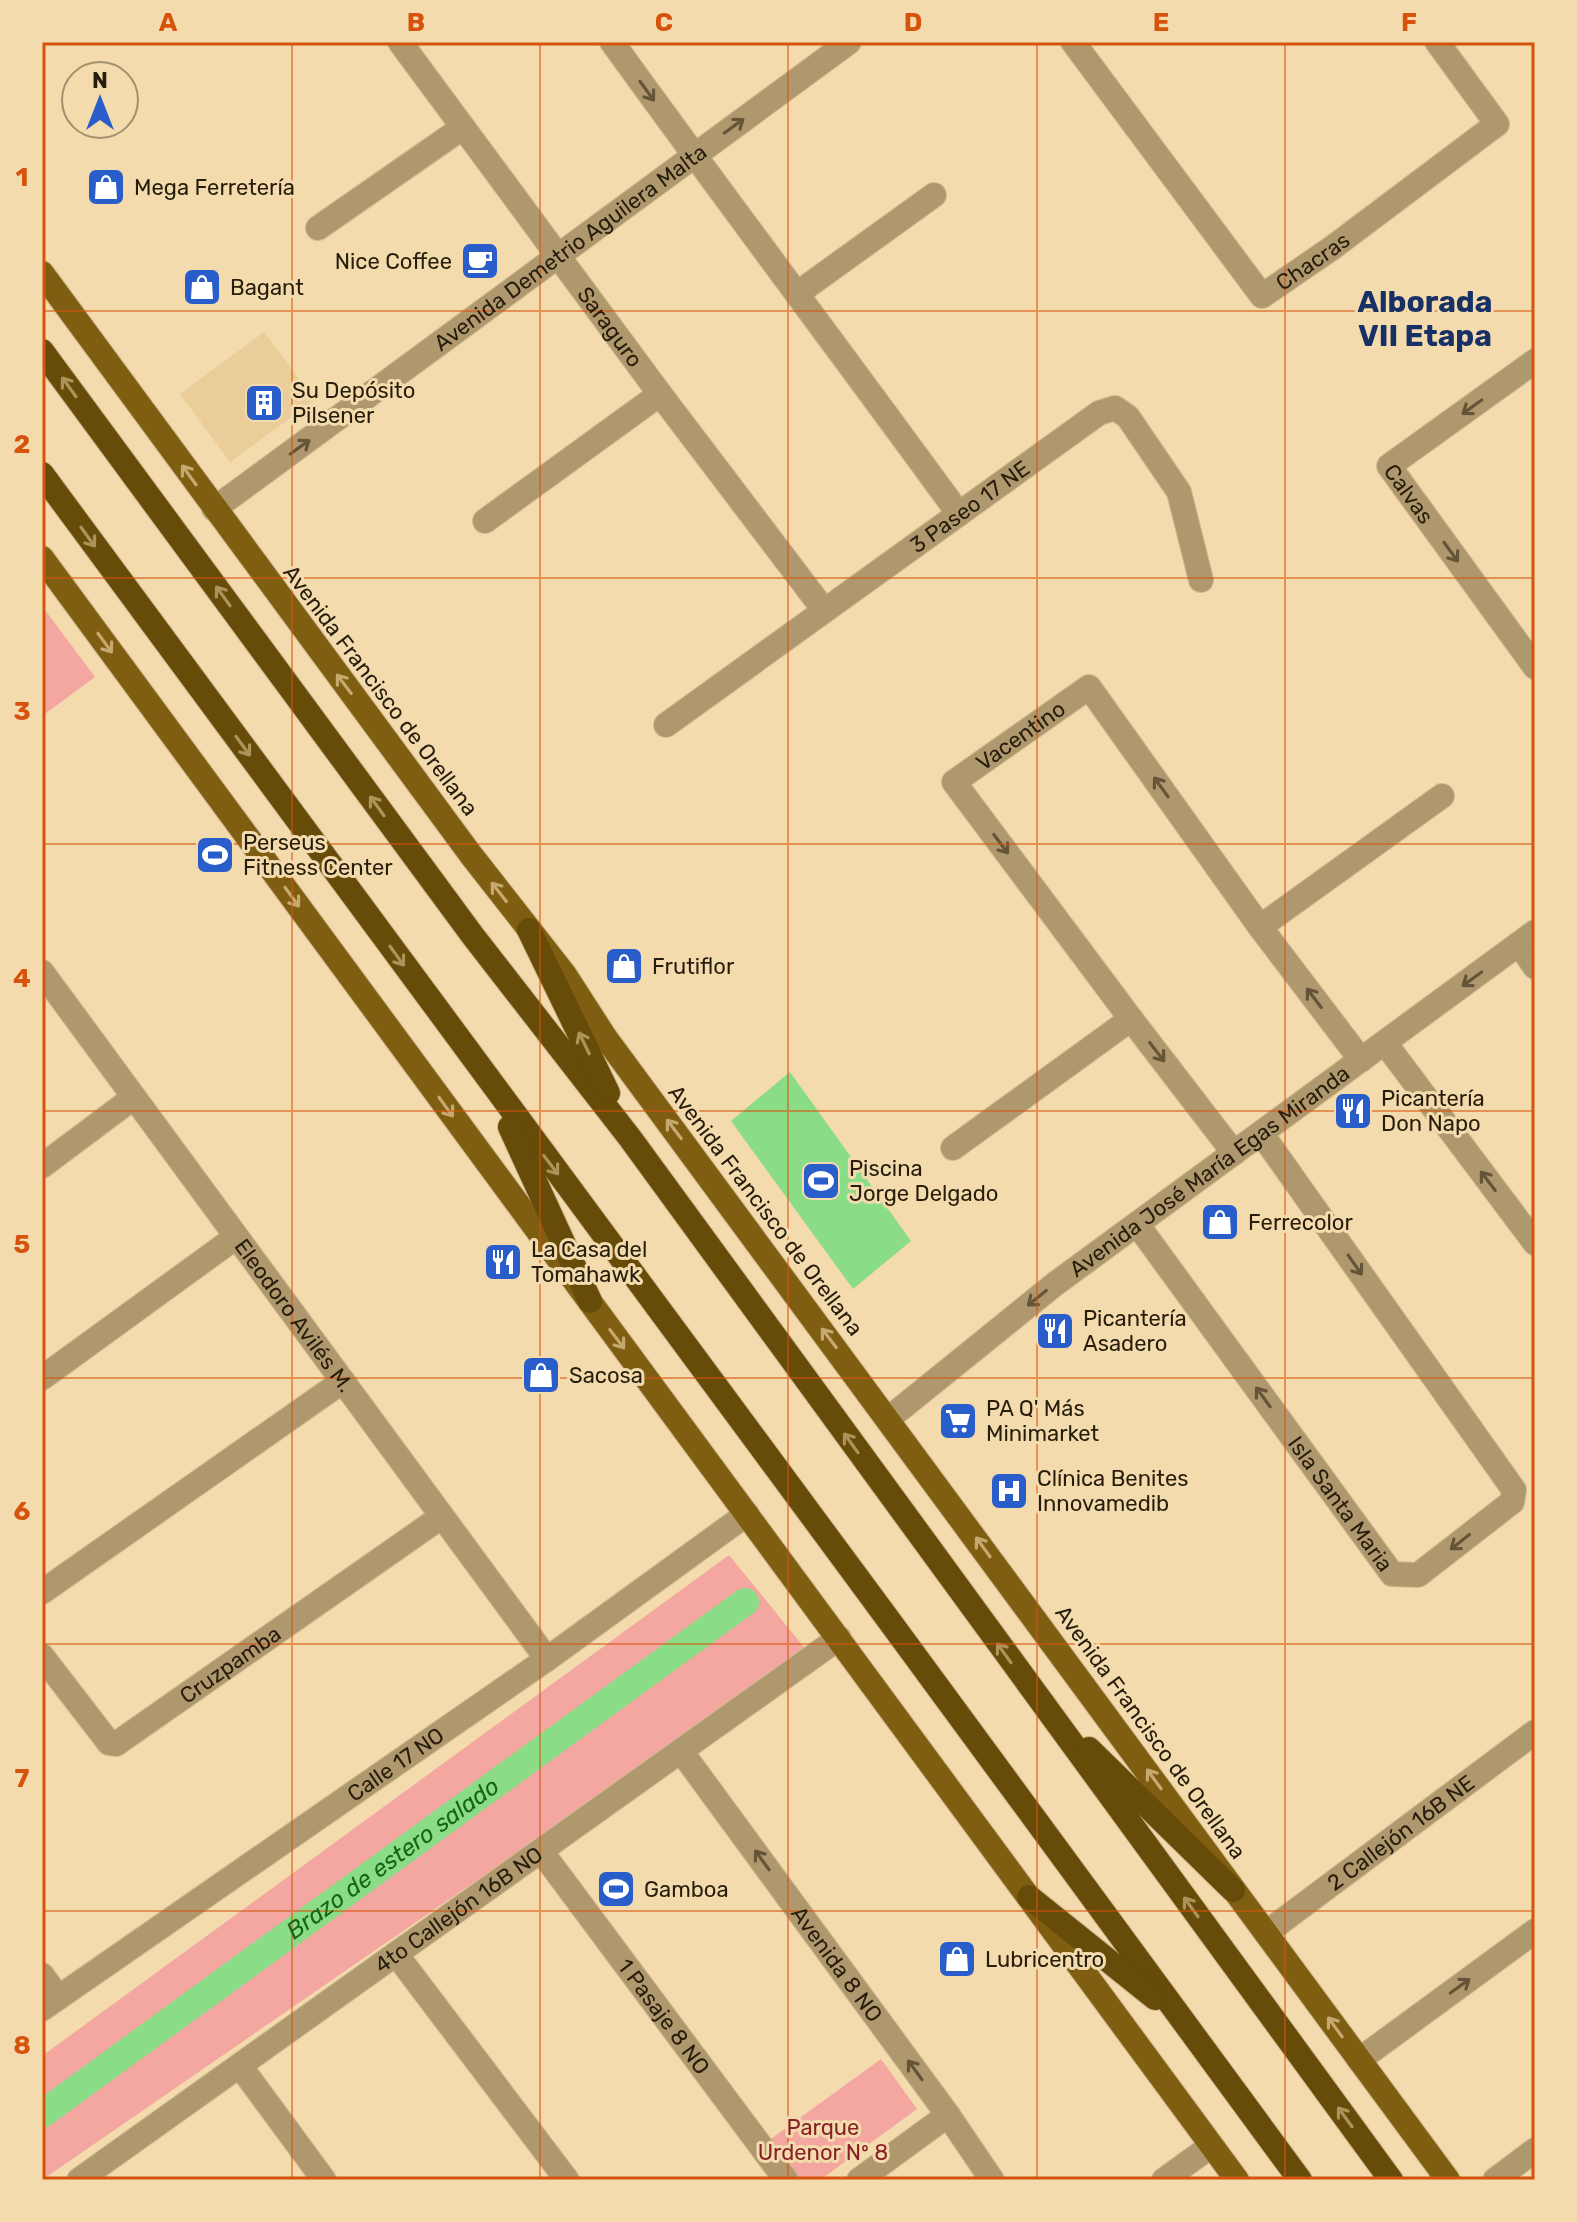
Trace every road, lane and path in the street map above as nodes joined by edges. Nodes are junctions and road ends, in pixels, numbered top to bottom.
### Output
1 (400, 42) edge
2 (612, 42) edge
3 (849, 42) edge
4 (1073, 42) edge
5 (1437, 42) edge
6 (462, 128) junction
7 (693, 157) junction
8 (934, 195) dead end
9 (318, 228) dead end
10 (559, 258) junction
11 (42, 273) edge
12 (798, 293) junction
13 (42, 351) edge
14 (1535, 361) edge
15 (660, 394) junction
16 (42, 474) edge
17 (214, 509) junction
18 (959, 514) junction
19 (485, 521) dead end
20 (42, 558) edge
21 (1201, 580) dead end
22 (824, 610) junction
23 (1535, 667) edge
24 (666, 725) dead end
25 (1442, 796) dead end
26 (1260, 927) junction
27 (529, 930) junction
28 (1527, 938) edge
29 (1535, 967) edge
30 (42, 972) edge
31 (1131, 1019) junction
32 (1385, 1043) junction
33 (1361, 1060) junction
34 (489, 1081) junction
35 (133, 1098) junction
36 (1261, 1133) junction
37 (630, 1138) junction
38 (953, 1148) dead end
39 (1234, 1153) junction
40 (42, 1166) edge
41 (1137, 1224) junction
42 (236, 1237) junction
43 (1535, 1243) edge
44 (590, 1301) junction
45 (42, 1378) edge
46 (343, 1381) junction
47 (888, 1419) junction
48 (747, 1514) junction
49 (441, 1517) junction
50 (42, 1592) edge
51 (839, 1638) junction
52 (42, 1656) edge
53 (547, 1659) junction
54 (1038, 1699) junction
55 (1535, 1732) edge
56 (681, 1751) junction
57 (541, 1851) junction
58 (1233, 1890) junction
59 (1029, 1897) junction
60 (1535, 1931) edge
61 (1266, 1933) junction
62 (396, 1954) junction
63 (42, 1975) edge
64 (50, 2003) edge
65 (1182, 2020) junction
66 (1359, 2060) junction
67 (240, 2066) junction
68 (948, 2115) junction
69 (1211, 2146) junction
70 (1535, 2150) edge
71 (89, 2177) edge
72 (324, 2180) edge
73 (567, 2180) edge
74 (786, 2180) edge
75 (859, 2180) edge
76 (992, 2180) edge
77 (1164, 2180) edge
78 (1237, 2180) edge
79 (1300, 2180) edge
80 (1391, 2180) edge
81 (1448, 2180) edge
82 (1495, 2180) edge

1 - 6 street, Saraguro
2 -> 7 street
7 -> 3 street, Avenida Demetrio Aguilera Malta
4 - 5 street, Chacras
6 - 9 street
6 - 10 street, Saraguro
7 - 10 street, Avenida Demetrio Aguilera Malta
7 - 12 street
8 - 12 street
10 - 15 street, Saraguro
17 -> 10 street, Avenida Demetrio Aguilera Malta
17 -> 11 main road, Avenida Francisco de Orellana
12 - 18 street
37 -> 13 highway
14 -> 23 street, Calvas
15 - 19 street
15 - 22 street, Saraguro
16 -> 34 highway
27 -> 17 main road, Avenida Francisco de Orellana
18 - 21 street, 3 Paseo 17 NE
18 - 22 street, 3 Paseo 17 NE
20 -> 44 main road
22 - 24 street, 3 Paseo 17 NE
25 - 26 street
26 -> 31 street, Vacentino
33 -> 26 street, Vacentino
37 -> 27 highway
47 -> 27 main road, Avenida Francisco de Orellana
28 - 29 street
28 -> 32 street, Avenida José María Egas Miranda
30 - 35 street, Eleodoro Avilés M.
31 - 38 street
31 -> 39 street, Vacentino
32 - 33 street, Avenida José María Egas Miranda
43 -> 32 street
33 - 36 street, Avenida José María Egas Miranda
34 - 44 highway
34 -> 65 highway
35 - 40 street
35 - 42 street, Eleodoro Avilés M.
36 - 39 street, Avenida José María Egas Miranda
36 -> 41 street, Isla Santa Maria
54 -> 37 highway
39 - 41 street, Avenida José María Egas Miranda
41 -> 47 street, Avenida José María Egas Miranda
42 - 45 street
42 - 46 street, Eleodoro Avilés M.
44 -> 48 main road
46 - 49 street, Eleodoro Avilés M.
46 - 50 street
58 -> 47 main road, Avenida Francisco de Orellana
48 - 51 main road
48 - 53 street, Calle 17 NO
49 - 52 street, Cruzpamba
49 - 53 street, Eleodoro Avilés M.
51 - 56 street, 4to Callejón 16B NO
51 - 59 main road
53 - 64 street, Calle 17 NO
54 - 58 highway
80 -> 54 highway
55 - 61 street, 2 Callejón 16B NE
56 - 57 street, 4to Callejón 16B NO
68 -> 56 street, Avenida 8 NO
57 - 62 street, 4to Callejón 16B NO
57 - 74 street, 1 Pasaje 8 NO
58 - 61 main road, Avenida Francisco de Orellana
59 - 65 highway
59 - 69 main road
66 -> 60 street
66 -> 61 main road, Avenida Francisco de Orellana
62 - 67 street, 4to Callejón 16B NO
62 - 73 street
63 - 64 street
65 - 79 highway
66 - 81 main road, Avenida Francisco de Orellana
67 - 71 street, 4to Callejón 16B NO
67 - 72 street
68 - 75 street
68 - 76 street, Avenida 8 NO
69 - 77 street
69 - 78 main road
70 - 82 street

